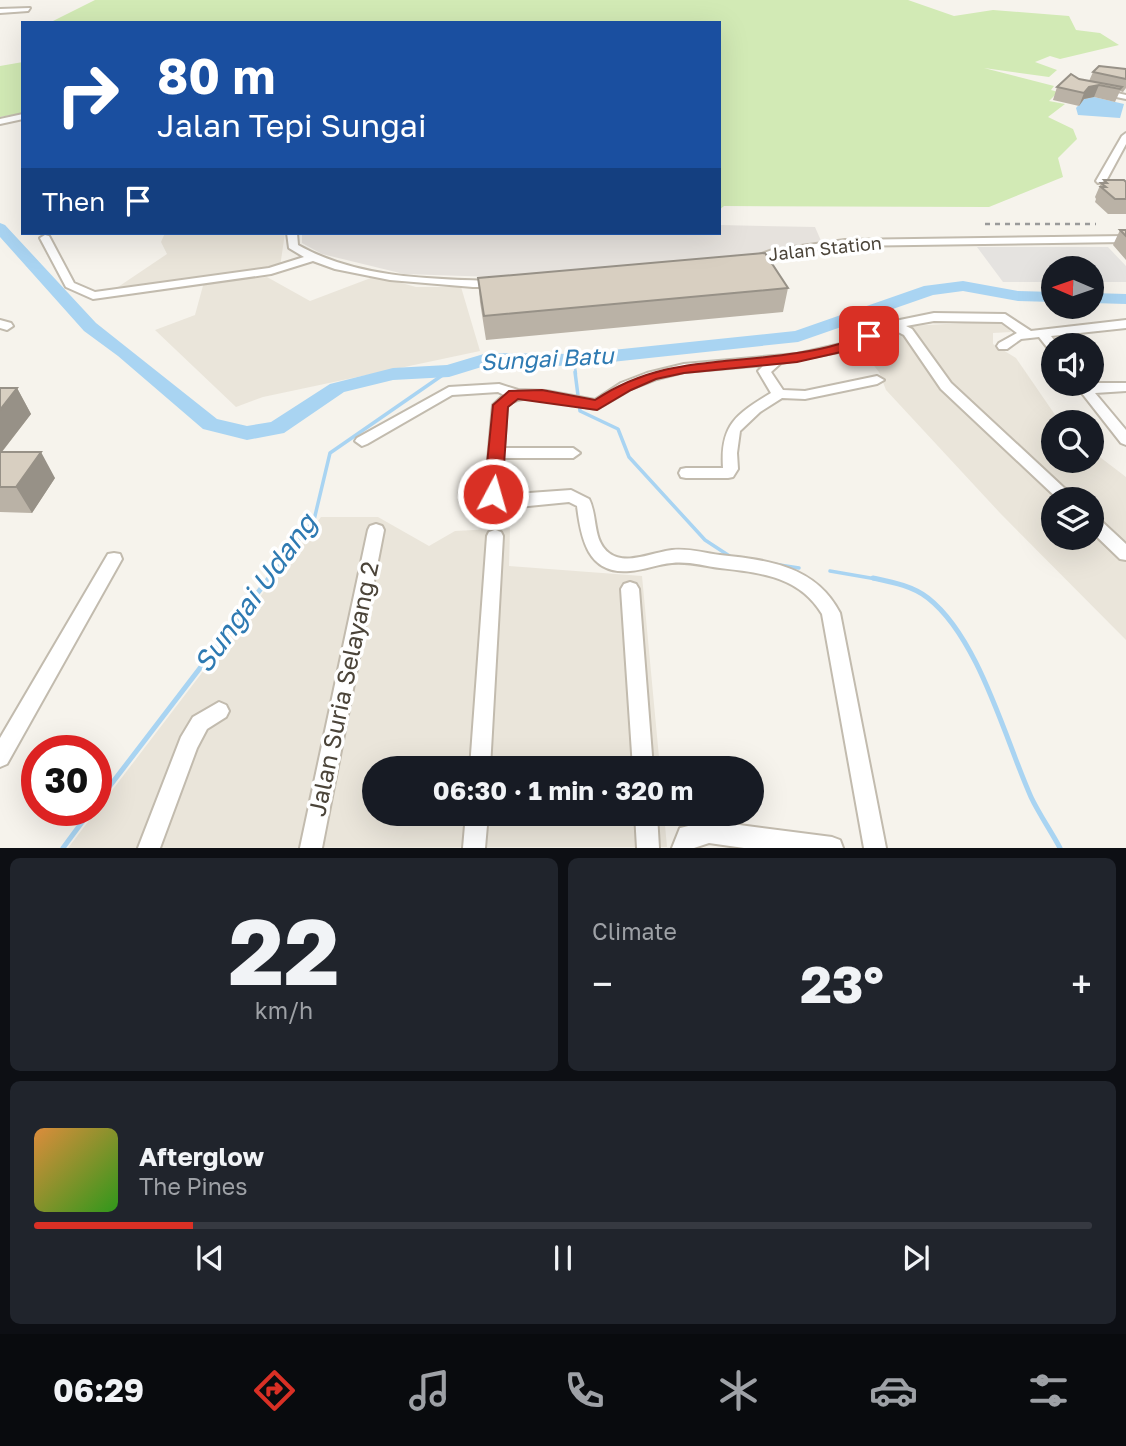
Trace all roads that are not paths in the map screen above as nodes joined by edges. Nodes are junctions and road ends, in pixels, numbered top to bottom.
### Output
1 (1081, 0) edge
2 (1099, 3) edge
3 (28, 9) dead end
4 (0, 11) edge
5 (1093, 90) edge
6 (1125, 103) edge
7 (21, 117) edge
8 (0, 122) edge
9 (1126, 136) edge
10 (1101, 181) edge
11 (292, 235) edge
12 (45, 239) dead end
13 (1126, 239) edge
14 (314, 257) junction
15 (738, 263) edge
16 (510, 284) edge
17 (1126, 324) edge
18 (894, 325) junction
19 (1041, 332) joint
20 (1027, 334) junction
21 (1003, 346) dead end
22 (776, 361) junction
23 (877, 380) dead end
24 (1104, 386) edge
25 (1126, 387) edge
26 (514, 394) junction
27 (779, 394) junction
28 (1091, 396) edge
29 (1126, 440) edge
30 (362, 442) dead end
31 (498, 453) junction
32 (573, 453) dead end
33 (686, 473) dead end
34 (1055, 487) edge
35 (376, 530) dead end
36 (1104, 533) edge
37 (495, 536) dead end
38 (1126, 554) edge
39 (114, 559) dead end
40 (630, 589) dead end
41 (219, 711) dead end
42 (481, 756) edge
43 (642, 756) edge
44 (0, 757) edge
45 (476, 826) edge
46 (647, 826) edge
47 (871, 847) edge
48 (149, 848) edge
49 (311, 848) edge
50 (474, 848) edge
51 (648, 848) edge
52 (683, 848) edge
53 (832, 848) edge

1 - 2 street
3 - 4 street
5 - 6 street
7 - 8 street
9 - 10 street
11 - 14 street
12 - 14 street
13 - 15 street, Jalan Station
14 - 16 street
17 - 19 street
18 - 20 street
18 - 22 street
18 - 34 street
19 - 20 street
20 - 21 street
22 - 26 street
22 - 27 street
23 - 27 street
24 - 25 street
26 - 30 street
26 - 31 street
27 - 33 street
28 - 29 street
31 - 32 street
31 - 47 street
35 - 49 street, Jalan Suria Selayang 2
36 - 38 street
37 - 42 street
39 - 44 street
40 - 43 street
41 - 48 street
45 - 50 street
46 - 51 street
52 - 53 street

